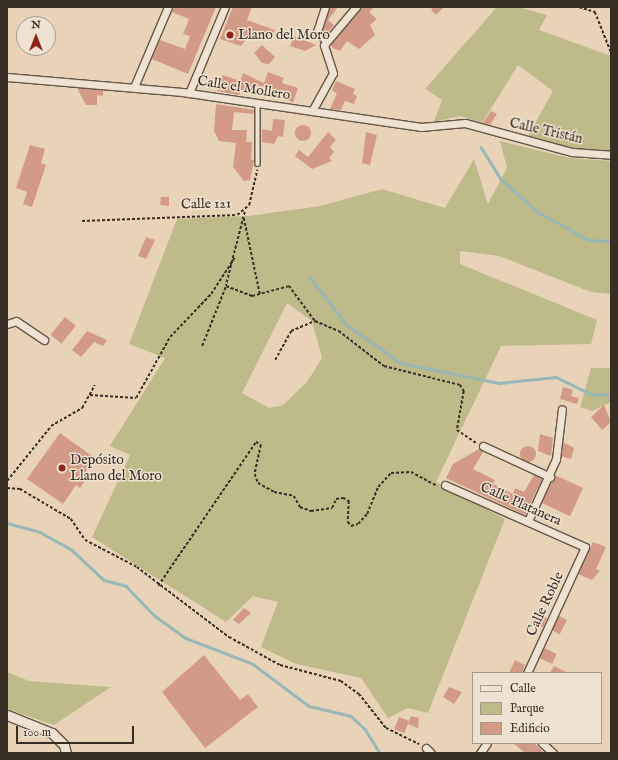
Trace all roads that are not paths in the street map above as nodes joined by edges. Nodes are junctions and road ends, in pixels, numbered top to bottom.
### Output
1 (168, 7) edge
2 (225, 7) edge
3 (325, 7) edge
4 (356, 7) edge
5 (326, 41) junction
6 (7, 77) edge
7 (134, 87) junction
8 (189, 93) junction
9 (258, 105) junction
10 (312, 111) junction
11 (476, 126) joint
12 (611, 155) edge
13 (258, 164) road end
14 (7, 324) edge
15 (44, 340) dead end
16 (562, 409) dead end
17 (483, 446) road end
18 (550, 477) junction
19 (445, 485) road end
20 (528, 522) junction
21 (585, 547) joint
22 (527, 672) edge
23 (7, 715) edge
24 (486, 744) edge
25 (543, 744) edge
26 (66, 753) edge
27 (480, 753) edge
28 (553, 753) edge

1 - 7 street
2 - 8 street
3 - 5 street
4 - 5 street
5 - 10 street
6 - 7 street, Calle el Mollero
7 - 8 street, Calle el Mollero
8 - 9 street, Calle el Mollero
9 - 10 street, Calle el Mollero
9 - 13 lane
10 - 11 street, Calle el Mollero
11 - 12 street, Calle Tristán
14 - 15 street
16 - 18 street
17 - 18 street
18 - 20 street
19 - 20 street, Calle Platanera
20 - 21 street, Calle Platanera
21 - 22 street, Calle Roble
23 - 26 main road
24 - 27 street
25 - 28 street

